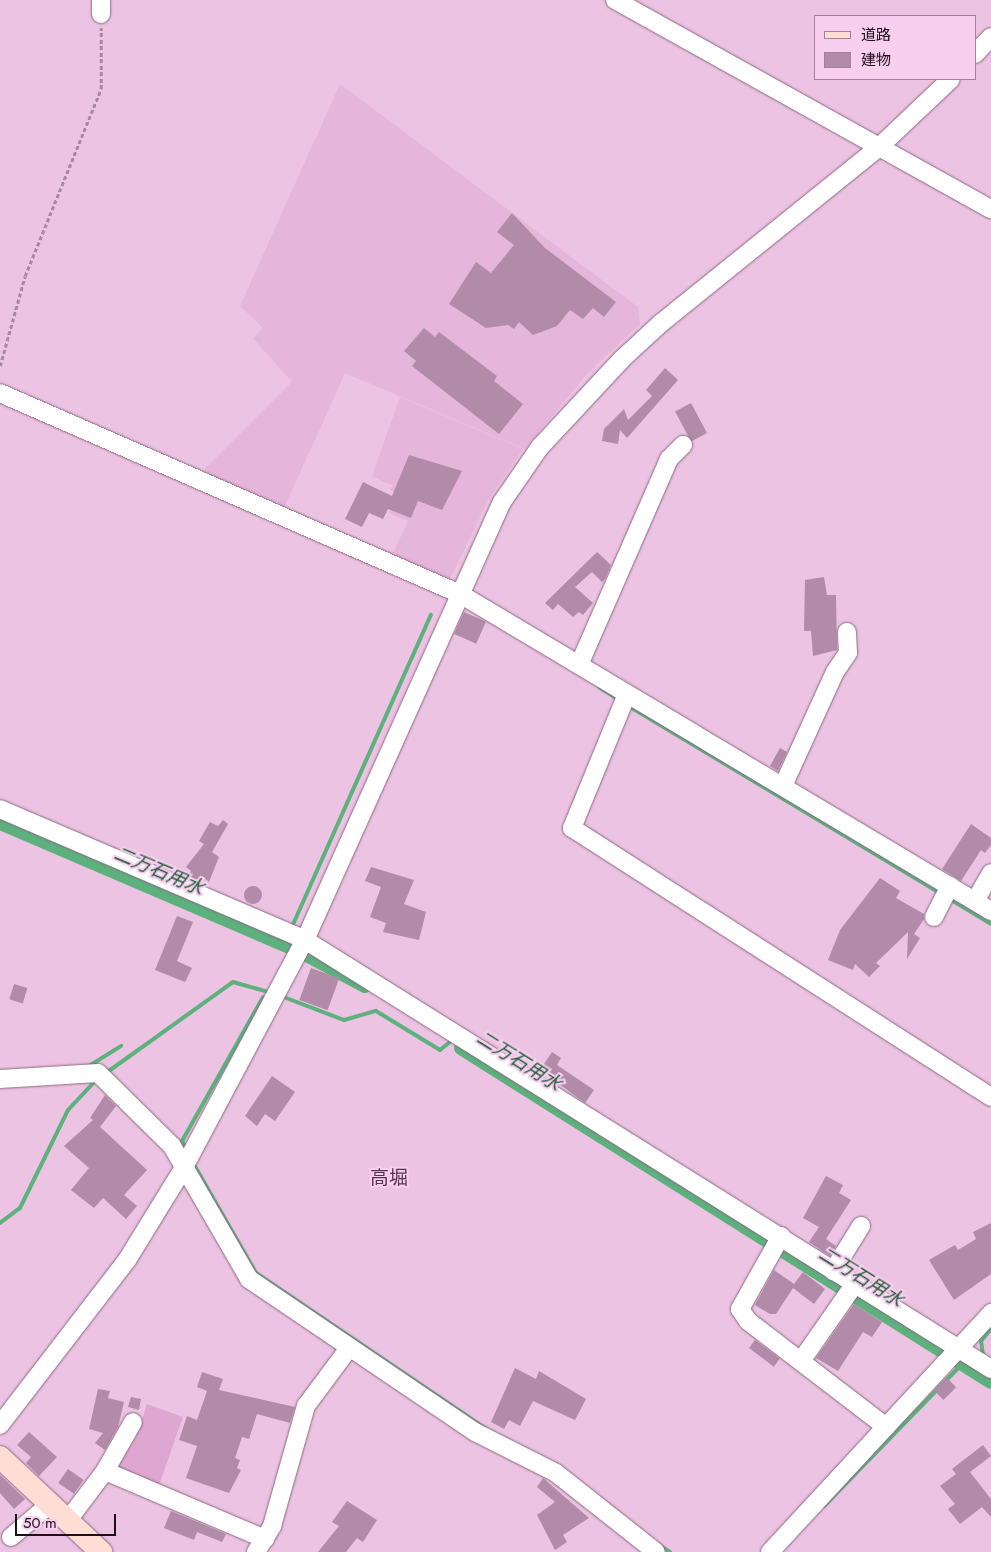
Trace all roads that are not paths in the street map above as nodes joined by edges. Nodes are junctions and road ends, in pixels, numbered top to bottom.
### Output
1 (615, 0) edge
2 (991, 37) edge
3 (976, 53) edge
4 (950, 80) edge
5 (878, 148) junction
6 (991, 210) edge
7 (0, 392) edge
8 (683, 444) dead end
9 (460, 594) junction
10 (847, 632) dead end
11 (579, 665) junction
12 (628, 694) junction
13 (783, 786) junction
14 (0, 809) edge
15 (991, 873) edge
16 (950, 886) junction
17 (975, 901) junction
18 (991, 911) edge
19 (934, 916) dead end
20 (305, 940) junction
21 (0, 1079) edge
22 (991, 1097) edge
23 (183, 1169) junction
24 (860, 1226) dead end
25 (781, 1236) junction
26 (833, 1270) junction
27 (854, 1285) junction
28 (991, 1313) edge
29 (960, 1347) junction
30 (349, 1348) junction
31 (801, 1361) junction
32 (991, 1369) edge
33 (133, 1422) dead end
34 (0, 1425) edge
35 (886, 1427) junction
36 (0, 1457) edge
37 (105, 1470) junction
38 (50, 1504) junction
39 (68, 1520) junction
40 (11, 1537) dead end
41 (260, 1546) edge
42 (101, 1552) edge
43 (656, 1552) edge
44 (770, 1552) edge

1 - 5 street
2 - 3 street
4 - 5 street
5 - 6 street
5 - 9 street
7 - 9 street
8 - 11 street
9 - 11 street
9 - 20 street
10 - 13 street
11 - 12 street
12 - 13 street
12 - 22 street
13 - 16 street
14 - 20 street
15 - 17 street
16 - 17 street
16 - 19 street
17 - 18 street
20 - 23 street
20 - 25 street
21 - 23 street
23 - 30 street
23 - 34 street
24 - 26 street
25 - 26 street
25 - 31 street
26 - 27 street
27 - 29 street
27 - 31 street
28 - 29 street
29 - 32 street
29 - 35 street
30 - 41 street
30 - 43 street
31 - 35 street
33 - 37 street
35 - 44 street
36 - 38 main road
37 - 39 street
37 - 41 street
38 - 39 main road
38 - 40 street
39 - 42 main road

